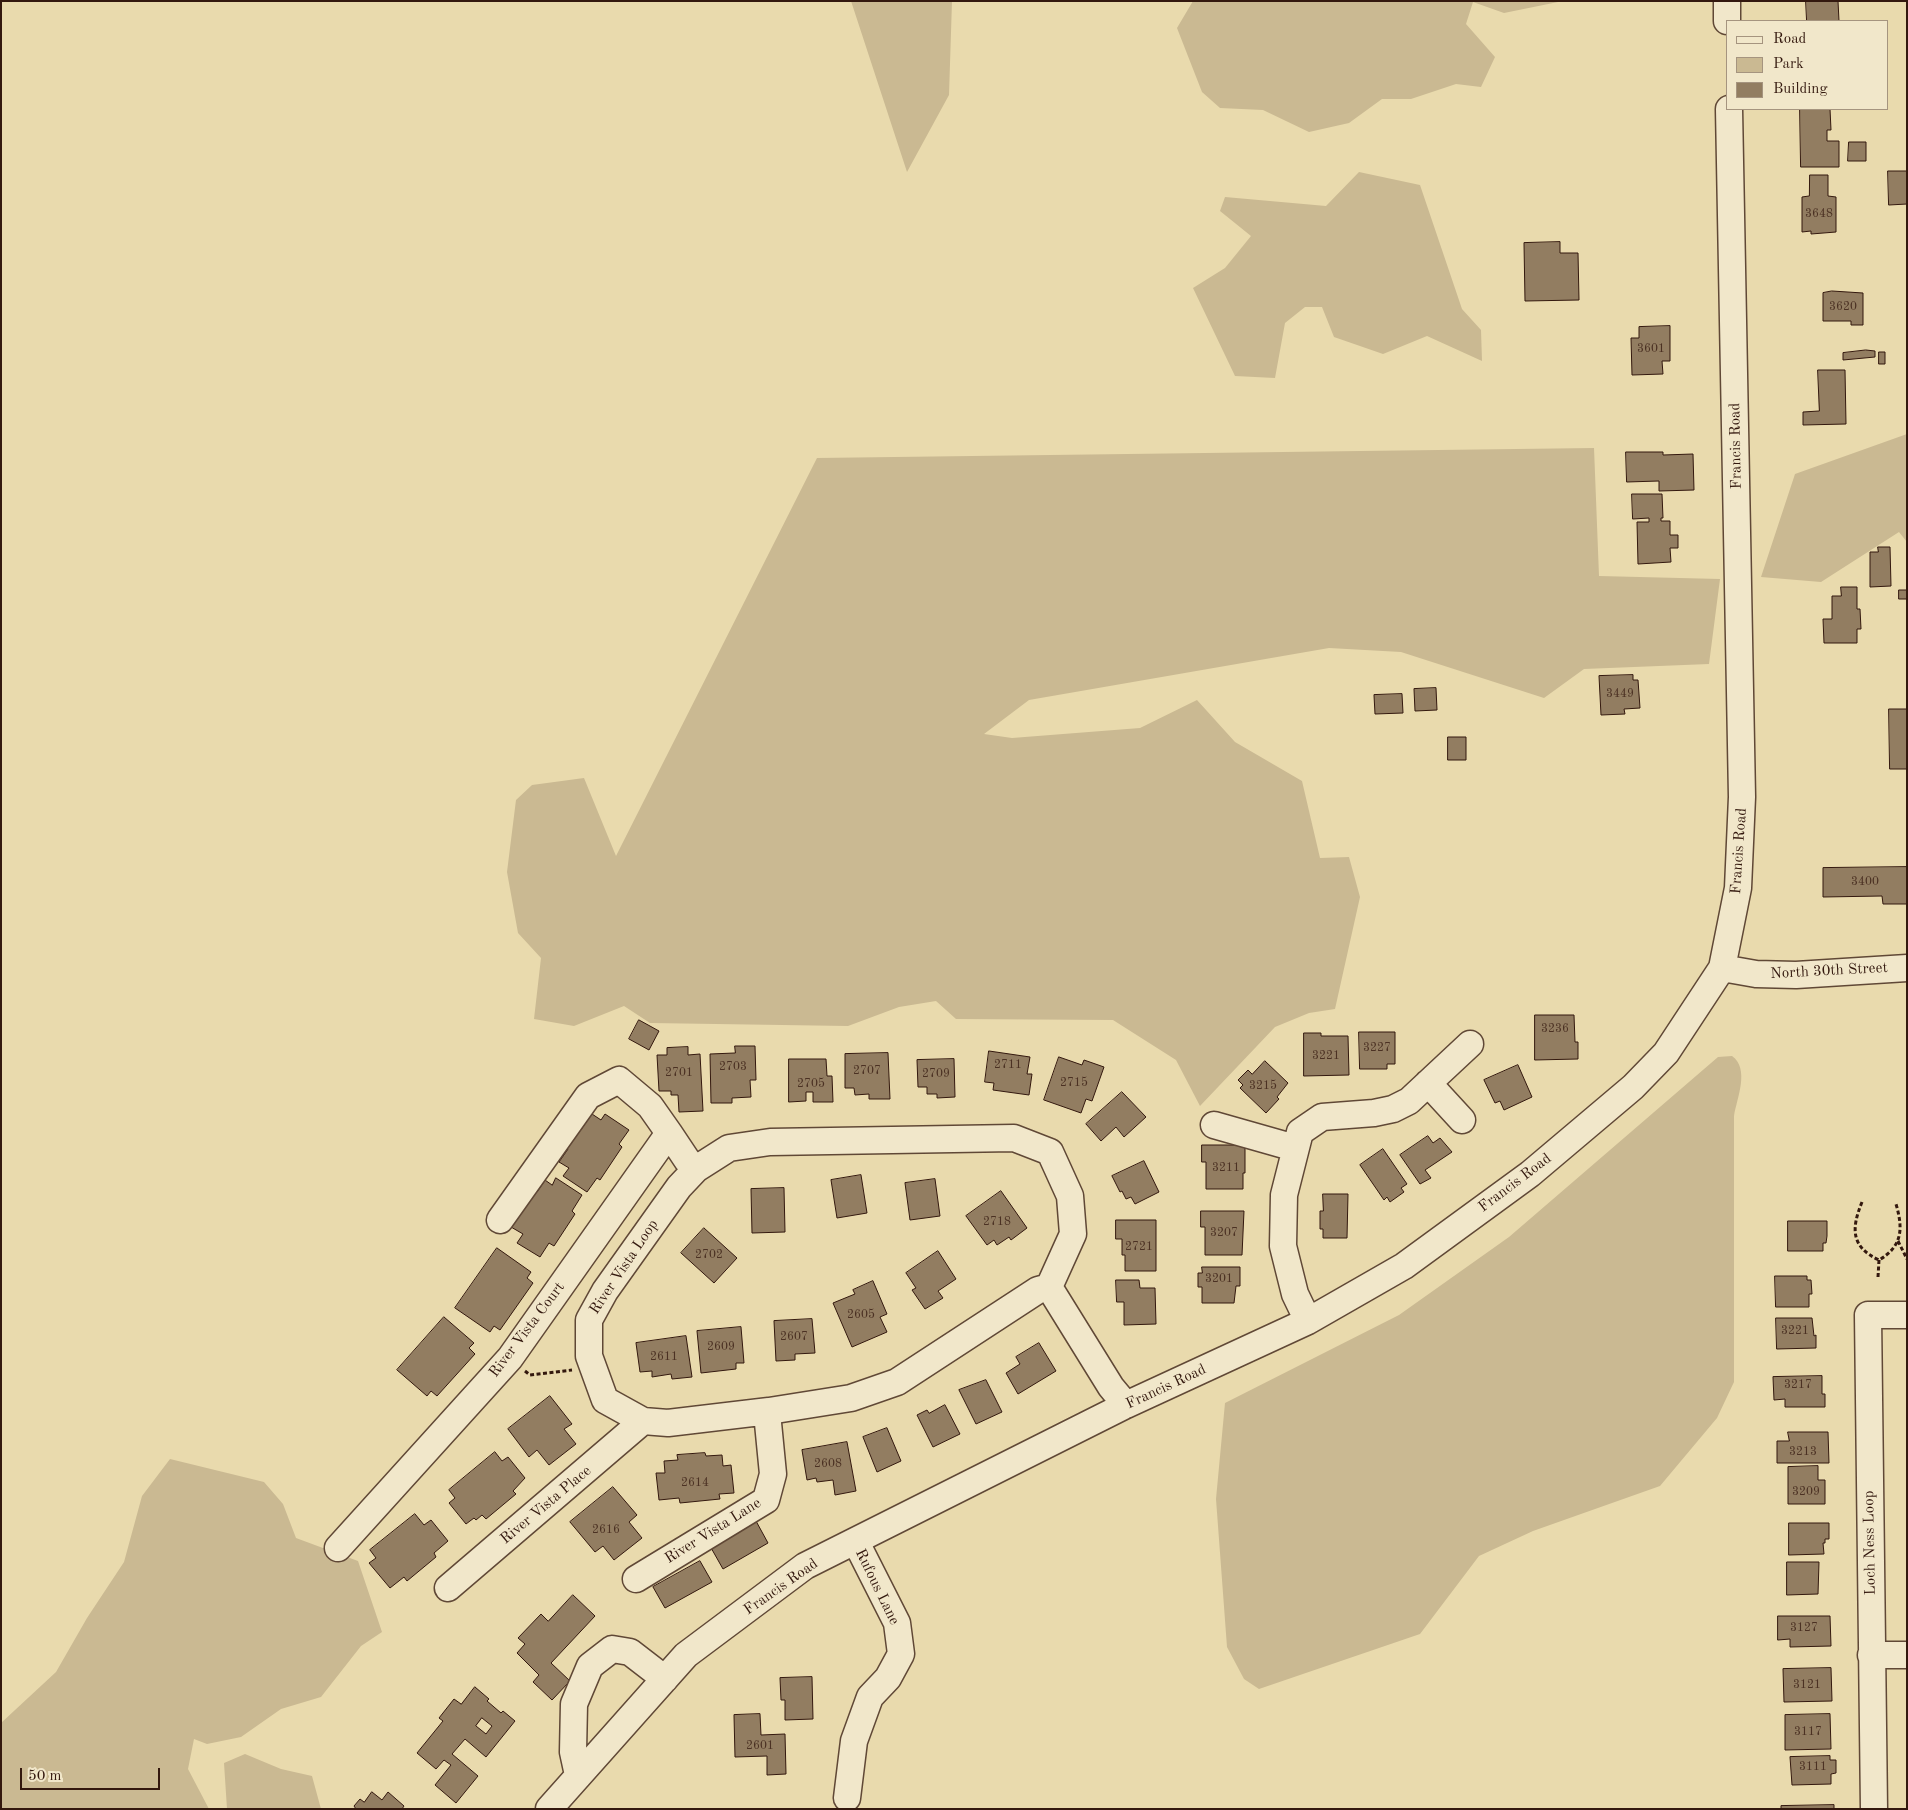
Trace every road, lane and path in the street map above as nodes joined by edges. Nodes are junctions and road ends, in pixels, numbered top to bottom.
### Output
1 (1727, 1) edge
2 (1727, 20) edge
3 (1729, 110) edge
4 (1722, 968) junction
5 (1907, 968) edge
6 (1470, 1044) dead end
7 (1428, 1083) junction
8 (1462, 1120) dead end
9 (1214, 1125) dead end
10 (670, 1133) junction
11 (1298, 1140) junction
12 (696, 1169) junction
13 (1862, 1202) dead end
14 (1896, 1204) dead end
15 (500, 1220) dead end
16 (1898, 1240) junction
17 (1879, 1260) junction
18 (1907, 1260) edge
19 (1878, 1277) dead end
20 (1049, 1287) junction
21 (1907, 1315) edge
22 (1308, 1321) junction
23 (510, 1358) junction
24 (578, 1369) dead end
25 (1126, 1405) junction
26 (769, 1411) junction
27 (643, 1421) junction
28 (856, 1542) junction
29 (338, 1548) dead end
30 (636, 1579) dead end
31 (448, 1588) dead end
32 (1907, 1655) edge
33 (1871, 1656) junction
34 (665, 1679) junction
35 (578, 1775) junction
36 (847, 1798) dead end
37 (550, 1809) edge
38 (1874, 1809) edge

1 - 2 street
3 - 4 street, Francis Road
4 - 5 street, North 30th Street
4 - 22 street, Francis Road
6 - 7 street
7 - 8 street
7 - 11 street
9 - 11 street
10 - 12 street
10 - 15 street
10 - 23 street, River Vista Court
11 - 22 street
12 - 20 street, River Vista Loop
12 - 27 street, River Vista Loop
13 - 17 path
14 - 16 path
16 - 17 path
16 - 18 path
17 - 19 path
20 - 25 street
20 - 26 street, River Vista Loop
21 - 33 street, Loch Ness Loop
22 - 25 street, Francis Road
23 - 24 path
23 - 29 street, River Vista Court
25 - 28 street, Francis Road
26 - 27 street, River Vista Loop
26 - 30 street, River Vista Lane
27 - 31 street, River Vista Place
28 - 34 street, Francis Road
28 - 36 street, Rufous Lane
32 - 33 street
33 - 38 street, Loch Ness Loop
34 - 35 street, Francis Road
34 - 35 street
35 - 37 street, Francis Road

